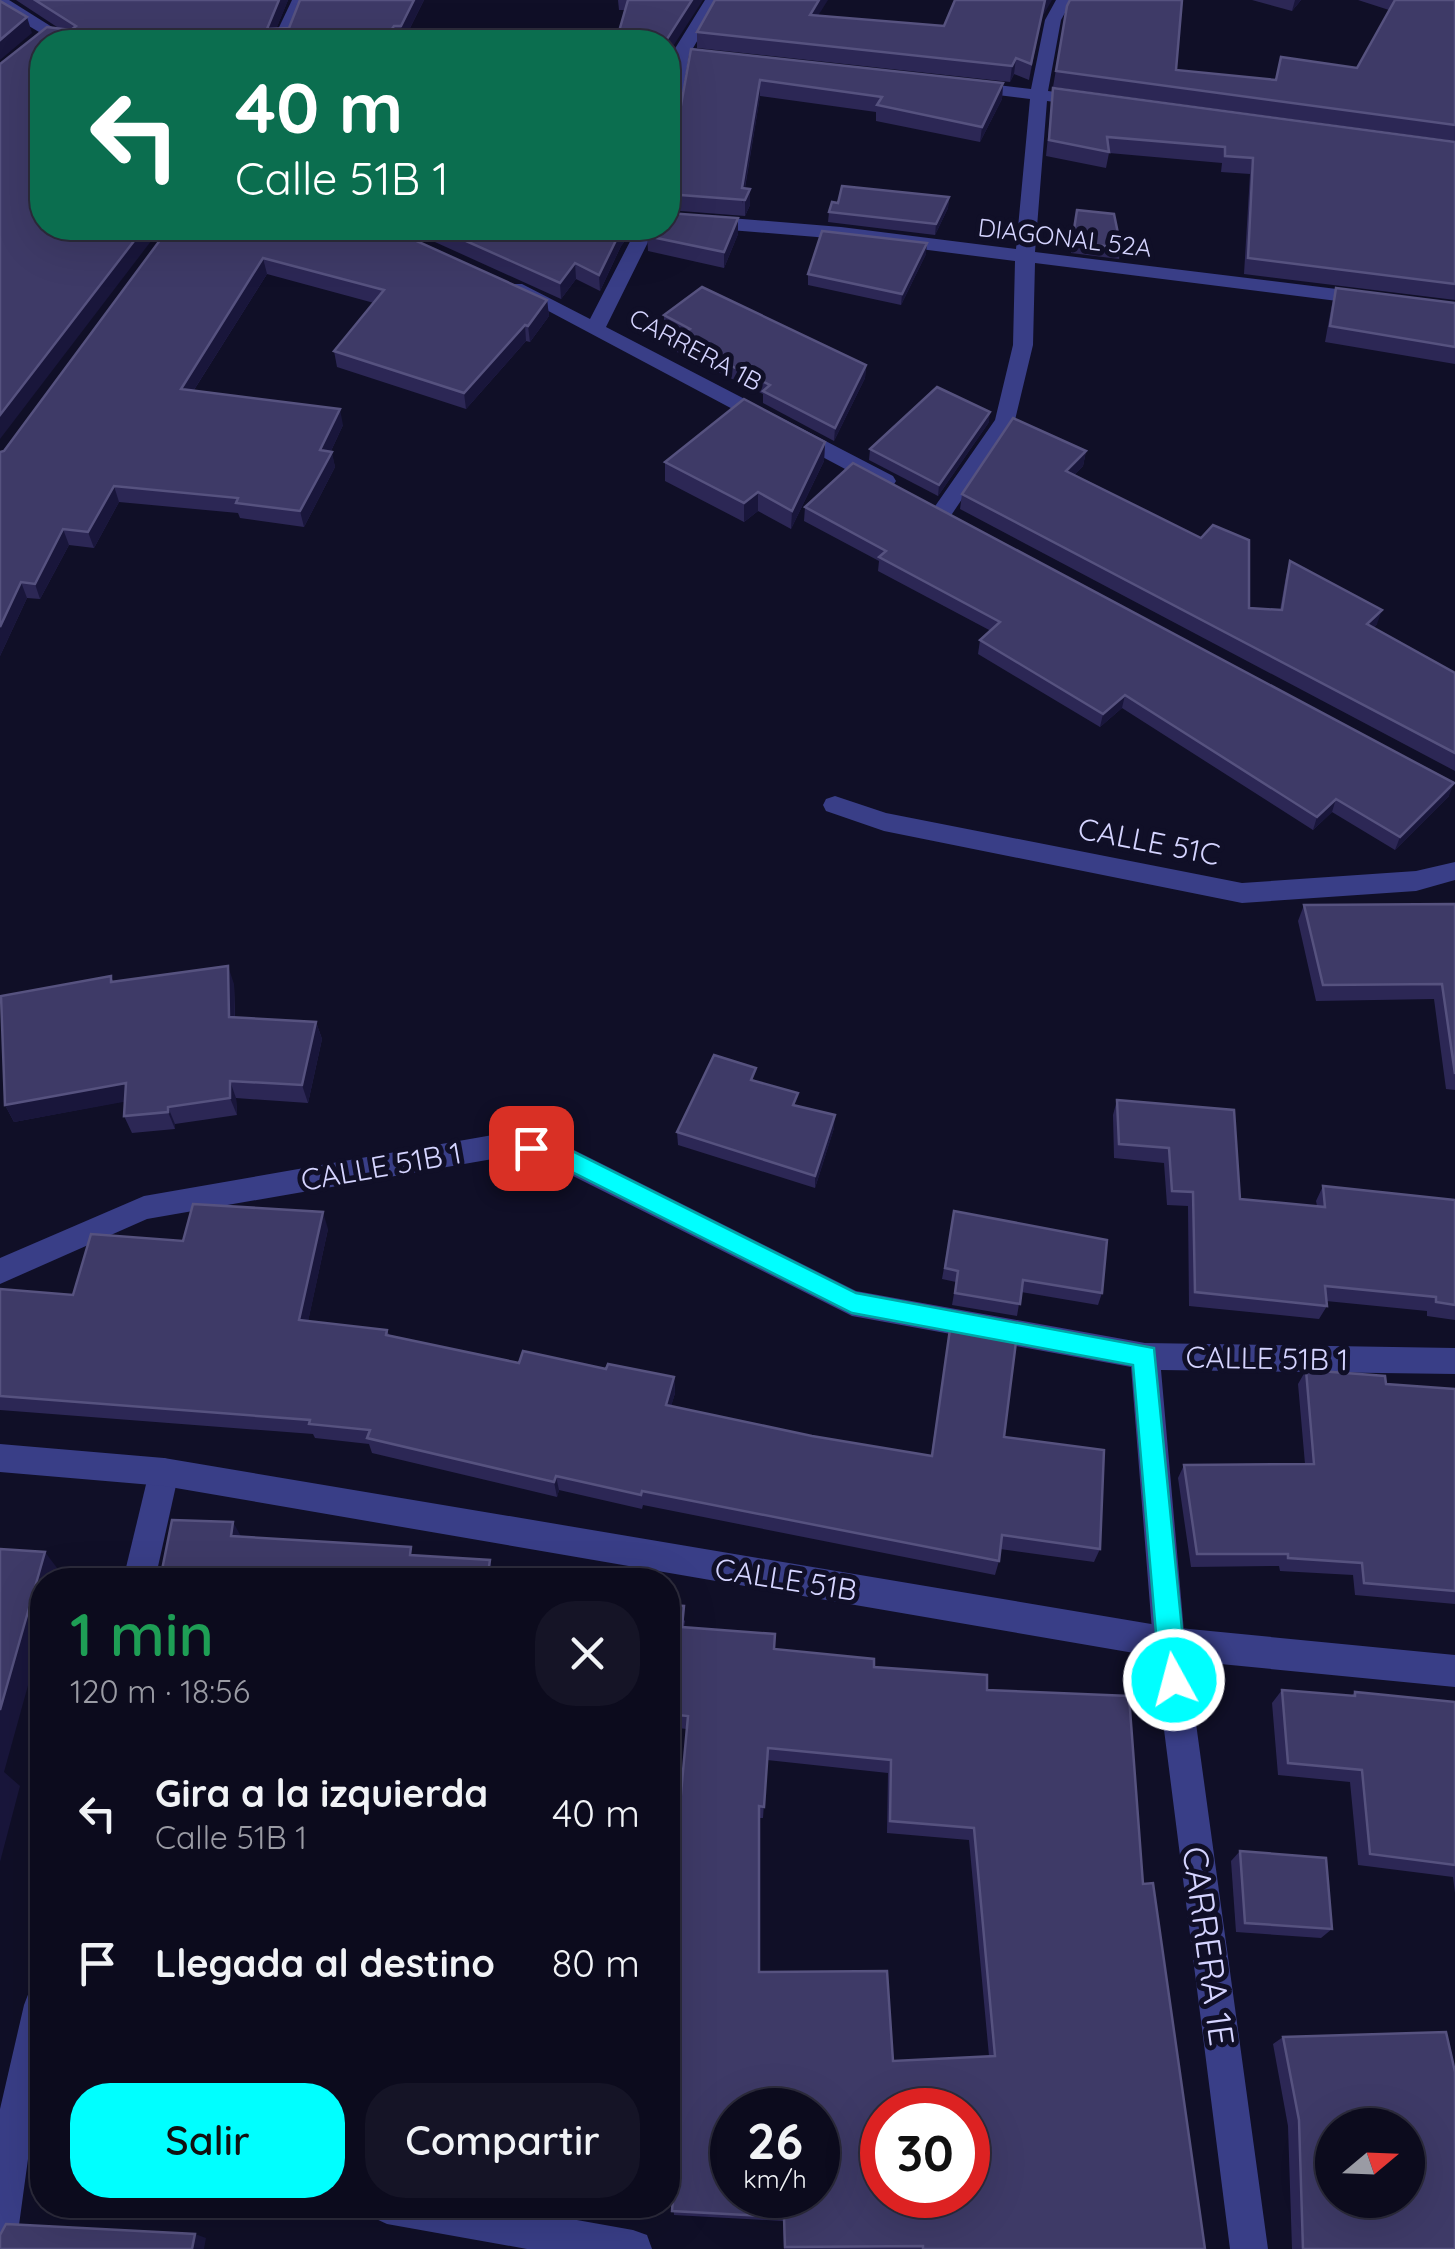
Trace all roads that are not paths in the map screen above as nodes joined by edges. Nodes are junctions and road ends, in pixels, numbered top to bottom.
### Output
1 (300, 0) edge
2 (713, 0) edge
3 (1064, 0) edge
4 (0, 2) edge
5 (32, 30) edge
6 (286, 30) edge
7 (945, 84) edge
8 (680, 88) edge
9 (1040, 94) junction
10 (1098, 102) edge
11 (680, 220) edge
12 (640, 240) edge
13 (1025, 258) junction
14 (495, 278) edge
15 (1396, 303) edge
16 (596, 327) junction
17 (835, 805) dead end
18 (1455, 870) edge
19 (0, 1271) edge
20 (1145, 1356) junction
21 (1455, 1361) edge
22 (0, 1458) edge
23 (164, 1472) junction
24 (143, 1568) edge
25 (1169, 1642) junction
26 (1455, 1671) edge
27 (30, 2072) edge
28 (18, 2139) edge
29 (460, 2218) edge
30 (0, 2225) edge
31 (633, 2249) edge
32 (1249, 2249) edge

1 - 6 street
2 - 8 street
3 - 9 street
4 - 5 street
7 - 9 street
9 - 10 street
9 - 13 street
11 - 13 street, DIAGONAL 52A
12 - 16 street
13 - 15 street, DIAGONAL 52A
13 - 16 street, CARRERA 1B
14 - 16 street, CARRERA 1B
17 - 18 street, CALLE 51C
19 - 20 street, CALLE 51B 1
20 - 21 street, CALLE 51B 1
20 - 25 street, CARRERA 1E
22 - 23 street, CALLE 51B
23 - 24 street
23 - 25 street, CALLE 51B
25 - 26 street, CALLE 51B
25 - 32 street, CARRERA 1E
27 - 28 street
28 - 30 street
29 - 31 street

